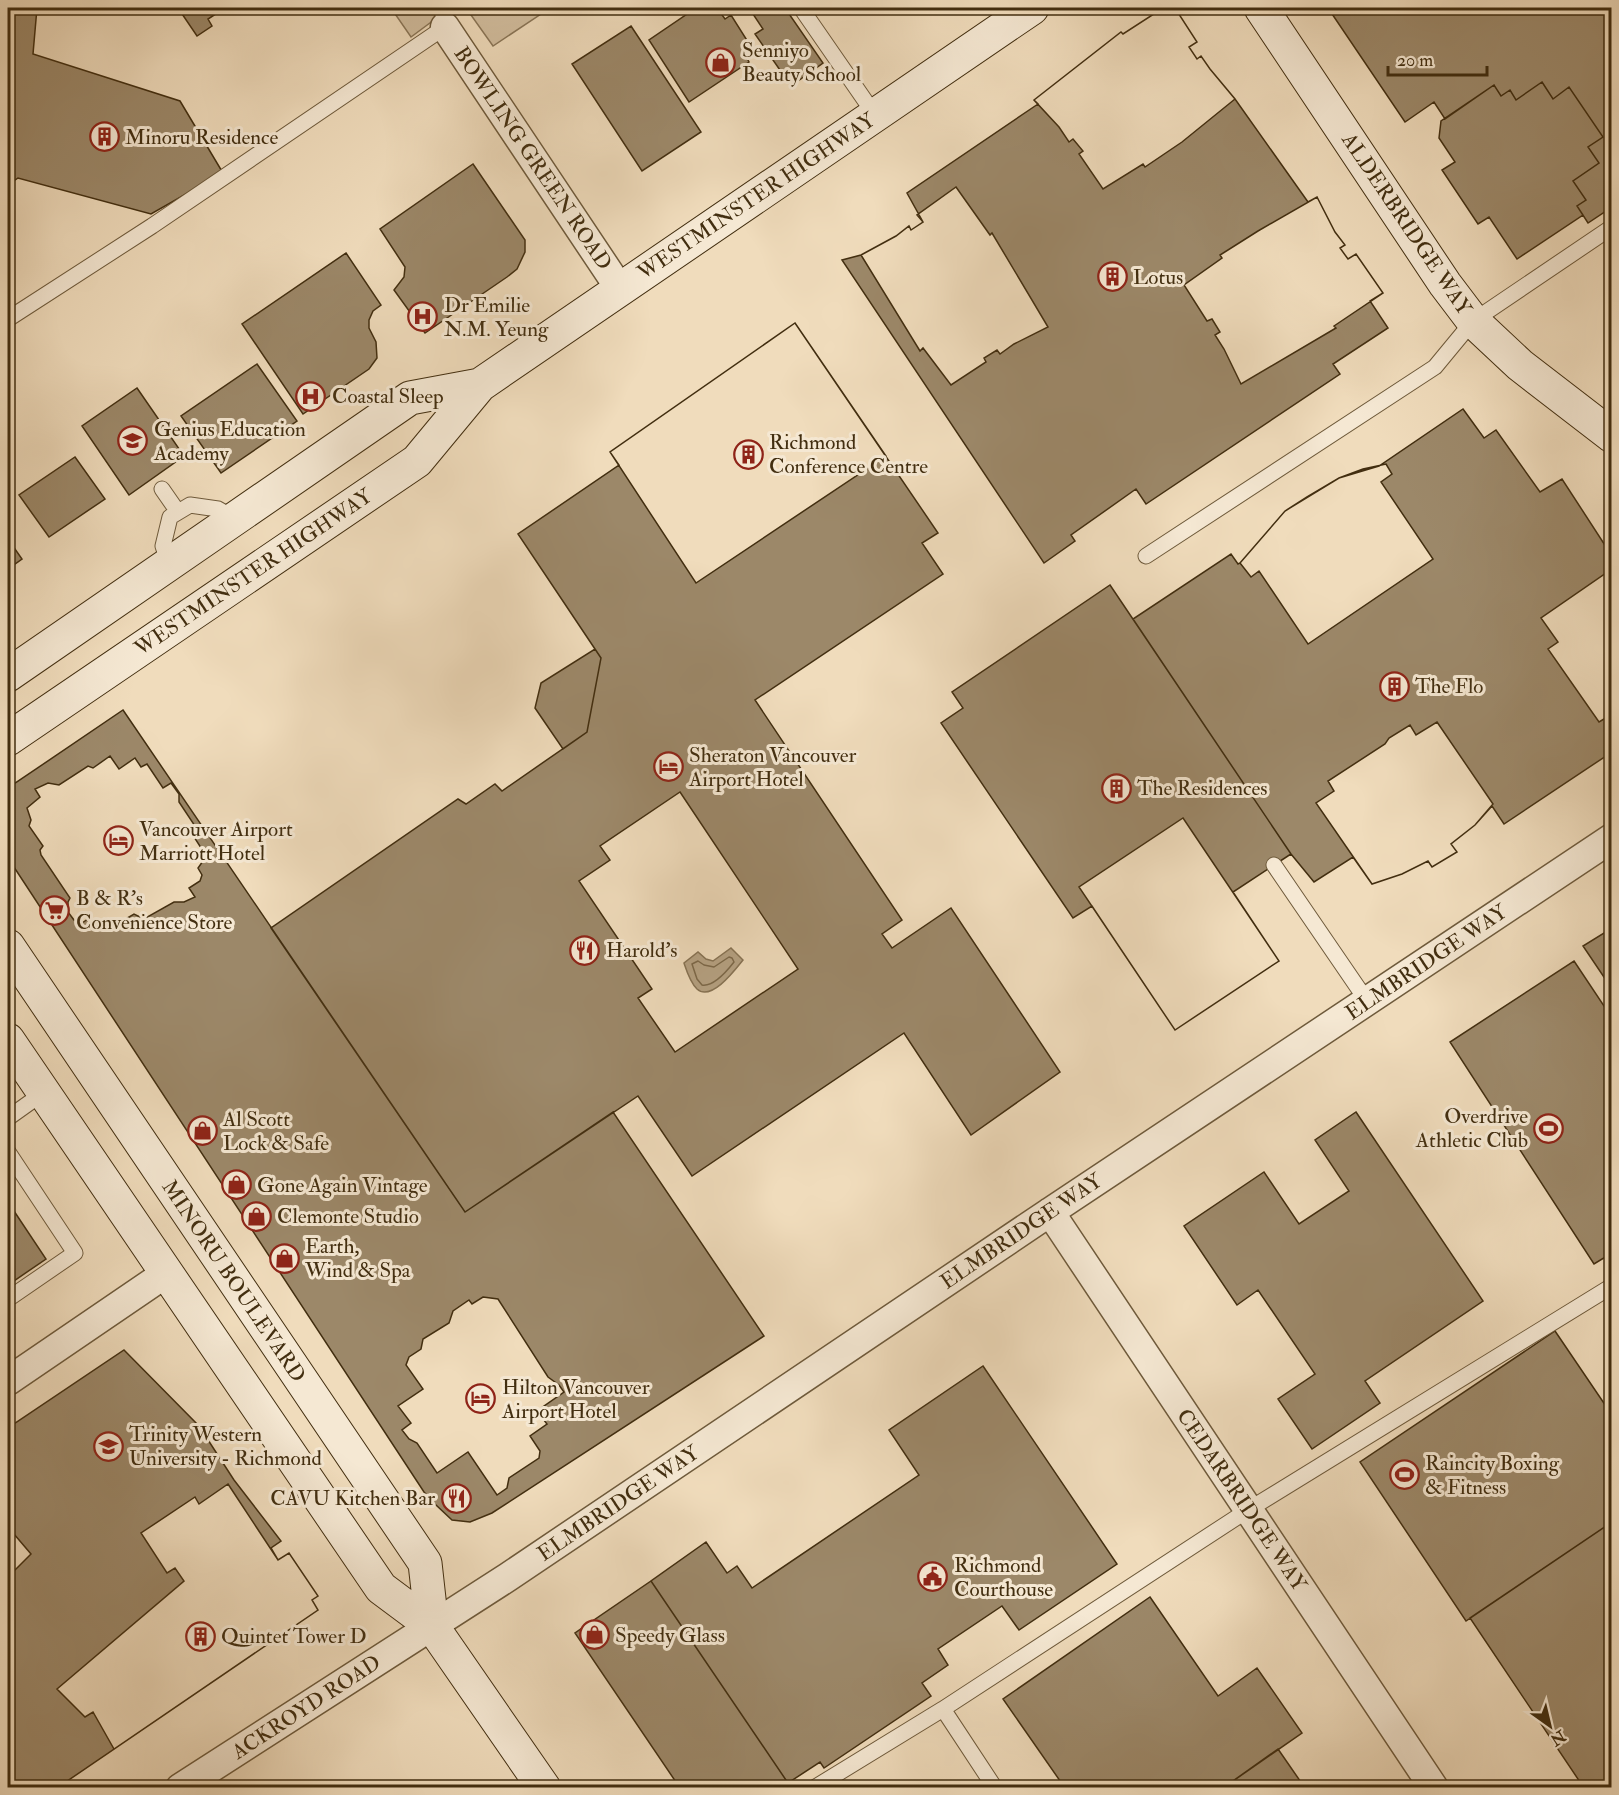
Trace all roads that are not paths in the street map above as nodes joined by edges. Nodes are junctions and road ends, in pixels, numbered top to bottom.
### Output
1 (801, 8) edge
2 (1032, 8) edge
3 (1261, 8) edge
4 (444, 17) edge
5 (875, 115) junction
6 (1611, 227) edge
7 (620, 289) junction
8 (8, 319) edge
9 (1473, 321) junction
10 (480, 385) junction
11 (1611, 436) edge
12 (162, 489) dead end
13 (178, 512) junction
14 (236, 519) junction
15 (1146, 556) dead end
16 (169, 565) junction
17 (8, 675) edge
18 (8, 739) edge
19 (1611, 838) edge
20 (1274, 865) dead end
21 (8, 946) edge
22 (1367, 1001) junction
23 (8, 1040) edge
24 (43, 1093) junction
25 (8, 1118) edge
26 (8, 1152) edge
27 (1050, 1212) junction
28 (165, 1274) junction
29 (1611, 1286) edge
30 (8, 1299) edge
31 (8, 1381) edge
32 (1248, 1510) junction
33 (432, 1626) junction
34 (943, 1709) junction
35 (180, 1788) edge
36 (544, 1788) edge
37 (814, 1788) edge
38 (995, 1788) edge
39 (1434, 1788) edge

1 - 5 lane
2 - 5 street, WESTMINSTER HIGHWAY
3 - 9 street, ALDERBRIDGE WAY
4 - 7 street, BOWLING GREEN ROAD
4 - 8 lane
5 - 7 street, WESTMINSTER HIGHWAY
6 - 9 lane
7 - 10 street, WESTMINSTER HIGHWAY
9 - 11 street, ALDERBRIDGE WAY
9 - 15 lane
10 - 14 street, WESTMINSTER HIGHWAY
10 - 18 street, WESTMINSTER HIGHWAY
12 - 13 lane
13 - 14 lane
13 - 16 lane
14 - 16 street, WESTMINSTER HIGHWAY
16 - 17 street, WESTMINSTER HIGHWAY
19 - 22 street, ELMBRIDGE WAY
20 - 22 lane
21 - 33 street, MINORU BOULEVARD
22 - 27 street, ELMBRIDGE WAY
23 - 24 street, MINORU BOULEVARD
24 - 25 lane
24 - 28 street, MINORU BOULEVARD
26 - 30 lane
27 - 32 street, CEDARBRIDGE WAY
27 - 33 street, ELMBRIDGE WAY
28 - 31 street
28 - 33 street, MINORU BOULEVARD
29 - 32 lane
32 - 34 lane
32 - 39 street, CEDARBRIDGE WAY
33 - 35 street, ACKROYD ROAD
33 - 36 street, MINORU BOULEVARD
34 - 37 lane
34 - 38 lane

